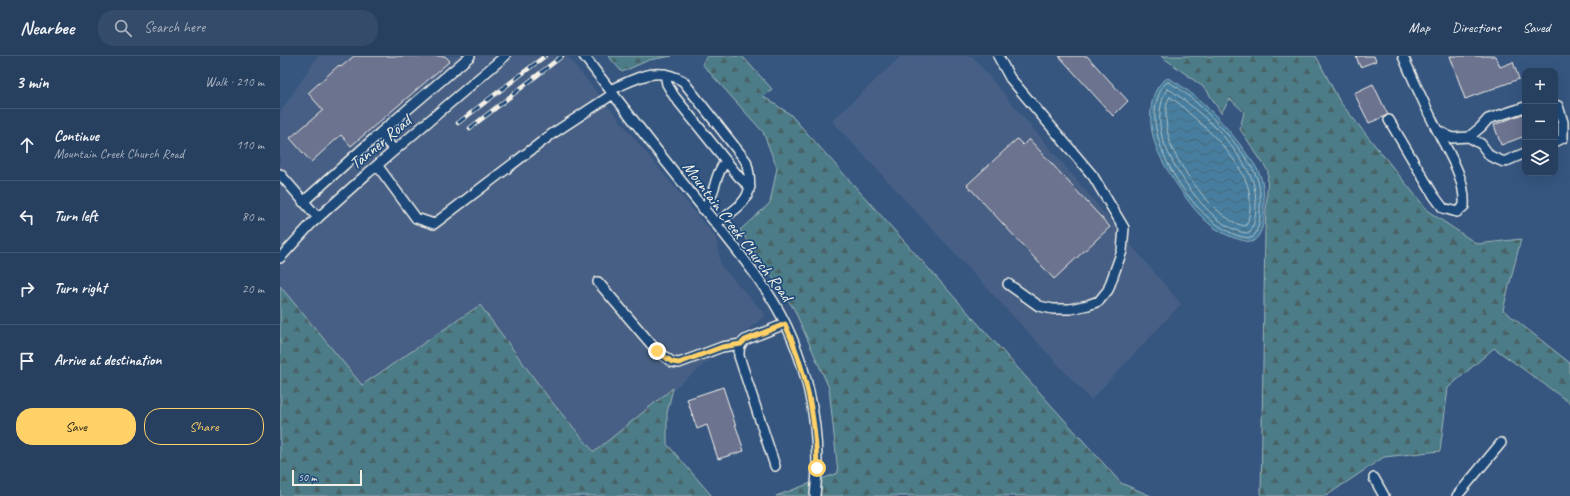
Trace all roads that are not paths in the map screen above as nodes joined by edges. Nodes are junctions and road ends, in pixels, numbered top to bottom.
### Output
1 (470, 56) edge
2 (505, 56) edge
3 (584, 56) edge
4 (998, 56) edge
5 (1403, 56) edge
6 (665, 74) junction
7 (611, 92) junction
8 (1558, 106) edge
9 (1522, 108) edge
10 (1389, 120) dead end
11 (1437, 130) junction
12 (380, 133) junction
13 (1469, 137) junction
14 (1558, 140) edge
15 (394, 150) junction
16 (1522, 154) edge
17 (726, 161) junction
18 (376, 165) junction
19 (280, 174) edge
20 (750, 187) junction
21 (303, 202) junction
22 (703, 209) junction
23 (318, 218) junction
24 (716, 224) junction
25 (280, 258) edge
26 (598, 282) dead end
27 (1008, 284) dead end
28 (785, 324) junction
29 (741, 344) junction
30 (1501, 443) dead end
31 (775, 466) dead end
32 (1374, 478) dead end
33 (815, 496) edge
34 (1384, 496) edge
35 (1457, 496) edge

1 - 12 street
2 - 15 street, Tanner Road
3 - 7 street, Mountain Creek Church Road
4 - 27 street
5 - 11 street
6 - 7 street
6 - 17 street
6 - 20 street
7 - 18 street
7 - 22 street, Mountain Creek Church Road
8 - 14 street
9 - 13 street
10 - 11 street
11 - 13 street
12 - 15 street
12 - 21 street
13 - 16 street
15 - 18 street, Tanner Road
17 - 20 street
17 - 22 street
18 - 23 street, Tanner Road
19 - 21 street
20 - 24 street
21 - 23 street
22 - 24 street, Mountain Creek Church Road
23 - 25 street, Tanner Road
24 - 28 street, Mountain Creek Church Road
26 - 29 street
28 - 29 street
28 - 33 street, Mountain Creek Church Road
29 - 31 street
30 - 35 street
32 - 34 street

